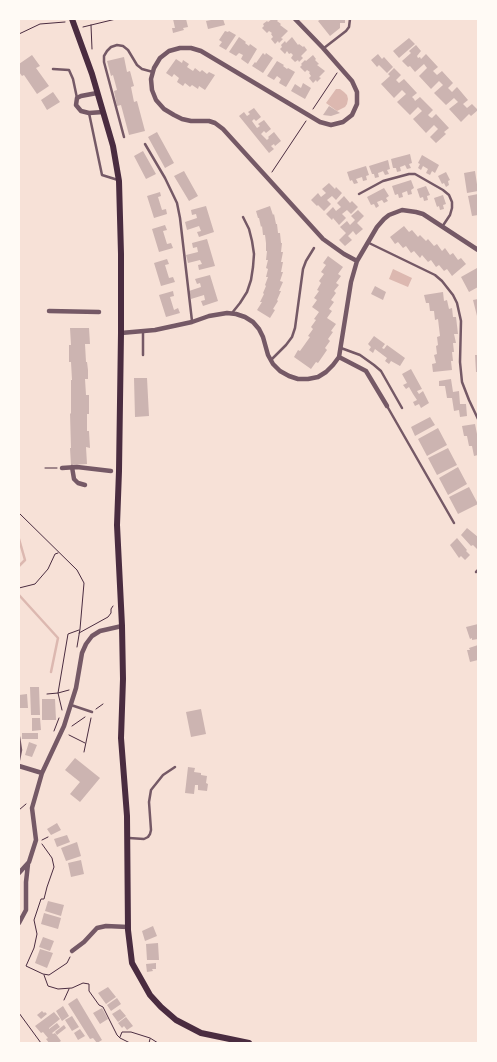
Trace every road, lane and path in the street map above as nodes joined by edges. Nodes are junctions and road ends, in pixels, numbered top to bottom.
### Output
1 (95, 19) edge
2 (116, 19) edge
3 (296, 19) edge
4 (350, 19) edge
5 (72, 20) edge
6 (97, 23) junction
7 (75, 29) junction
8 (19, 34) edge
9 (323, 48) junction
10 (340, 68) junction
11 (53, 69) dead end
12 (153, 72) junction
13 (97, 93) junction
14 (77, 98) junction
15 (103, 112) junction
16 (89, 113) junction
17 (309, 115) junction
18 (124, 138) dead end
19 (145, 144) dead end
20 (268, 178) junction
21 (119, 181) junction
22 (359, 194) dead end
23 (243, 217) dead end
24 (442, 227) junction
25 (367, 242) junction
26 (314, 248) dead end
27 (478, 250) edge
28 (357, 261) junction
29 (49, 311) dead end
30 (99, 312) dead end
31 (232, 314) junction
32 (192, 322) junction
33 (143, 331) junction
34 (121, 333) junction
35 (340, 347) junction
36 (143, 355) dead end
37 (339, 357) junction
38 (271, 360) junction
39 (387, 406) joint
40 (402, 408) dead end
41 (478, 419) edge
42 (45, 468) dead end
43 (62, 468) joint
44 (72, 468) junction
45 (111, 471) dead end
46 (85, 485) dead end
47 (19, 513) edge
48 (454, 523) dead end
49 (58, 552) junction
50 (19, 588) edge
51 (120, 596) junction
52 (122, 626) junction
53 (80, 629) junction
54 (79, 633) junction
55 (76, 648) dead end
56 (69, 690) dead end
57 (58, 693) junction
58 (47, 694) dead end
59 (102, 704) dead end
60 (71, 705) junction
61 (62, 711) dead end
62 (92, 712) junction
63 (59, 719) dead end
64 (62, 733) junction
65 (19, 737) edge
66 (86, 744) junction
67 (84, 752) dead end
68 (19, 760) edge
69 (19, 766) edge
70 (175, 767) dead end
71 (42, 773) junction
72 (48, 837) dead end
73 (127, 838) junction
74 (29, 862) junction
75 (19, 873) edge
76 (19, 923) edge
77 (128, 927) junction
78 (72, 951) joint
79 (43, 974) junction
80 (70, 988) junction
81 (64, 1000) dead end
82 (19, 1013) edge
83 (120, 1038) junction
84 (150, 1038) junction
85 (41, 1043) edge
86 (130, 1043) edge
87 (147, 1043) edge
88 (158, 1043) edge
89 (249, 1043) edge

1 - 6 path
2 - 6 path
3 - 9 street
4 - 9 lane
5 - 7 main road
5 - 8 path
6 - 7 path
7 - 13 main road
9 - 10 street
10 - 17 path
10 - 17 street
11 - 14 lane
12 - 17 street
12 - 18 lane
12 - 20 street
13 - 14 street
13 - 15 main road
14 - 16 street
15 - 16 street
15 - 21 main road
16 - 21 lane
17 - 20 path
19 - 32 lane
20 - 28 street
21 - 34 main road
22 - 24 lane
23 - 31 lane
24 - 25 street
24 - 27 street
25 - 28 street
25 - 41 lane
26 - 38 lane
28 - 35 street
29 - 30 street
31 - 32 street
31 - 38 street
32 - 33 street
33 - 34 street
33 - 36 lane
34 - 51 main road
35 - 37 street
35 - 40 lane
37 - 38 street
37 - 39 street
39 - 48 lane
42 - 43 path
43 - 44 street
44 - 45 street
44 - 46 street
47 - 49 path
49 - 50 path
49 - 53 path
51 - 52 main road
51 - 54 path
52 - 60 street
52 - 73 main road
53 - 54 path
53 - 57 path
54 - 55 path
56 - 57 path
57 - 58 path
57 - 61 path
59 - 62 path
60 - 62 lane
60 - 64 street
62 - 64 path
62 - 66 path
63 - 64 path
64 - 66 path
64 - 71 street
65 - 68 lane
66 - 67 path
69 - 71 street
70 - 73 lane
71 - 74 street
72 - 79 path
73 - 77 main road
74 - 75 street
74 - 76 street
77 - 78 street
77 - 89 main road
78 - 79 path
79 - 80 path
80 - 81 path
80 - 83 path
82 - 85 path
83 - 84 path
83 - 86 path
84 - 87 path
84 - 88 path

